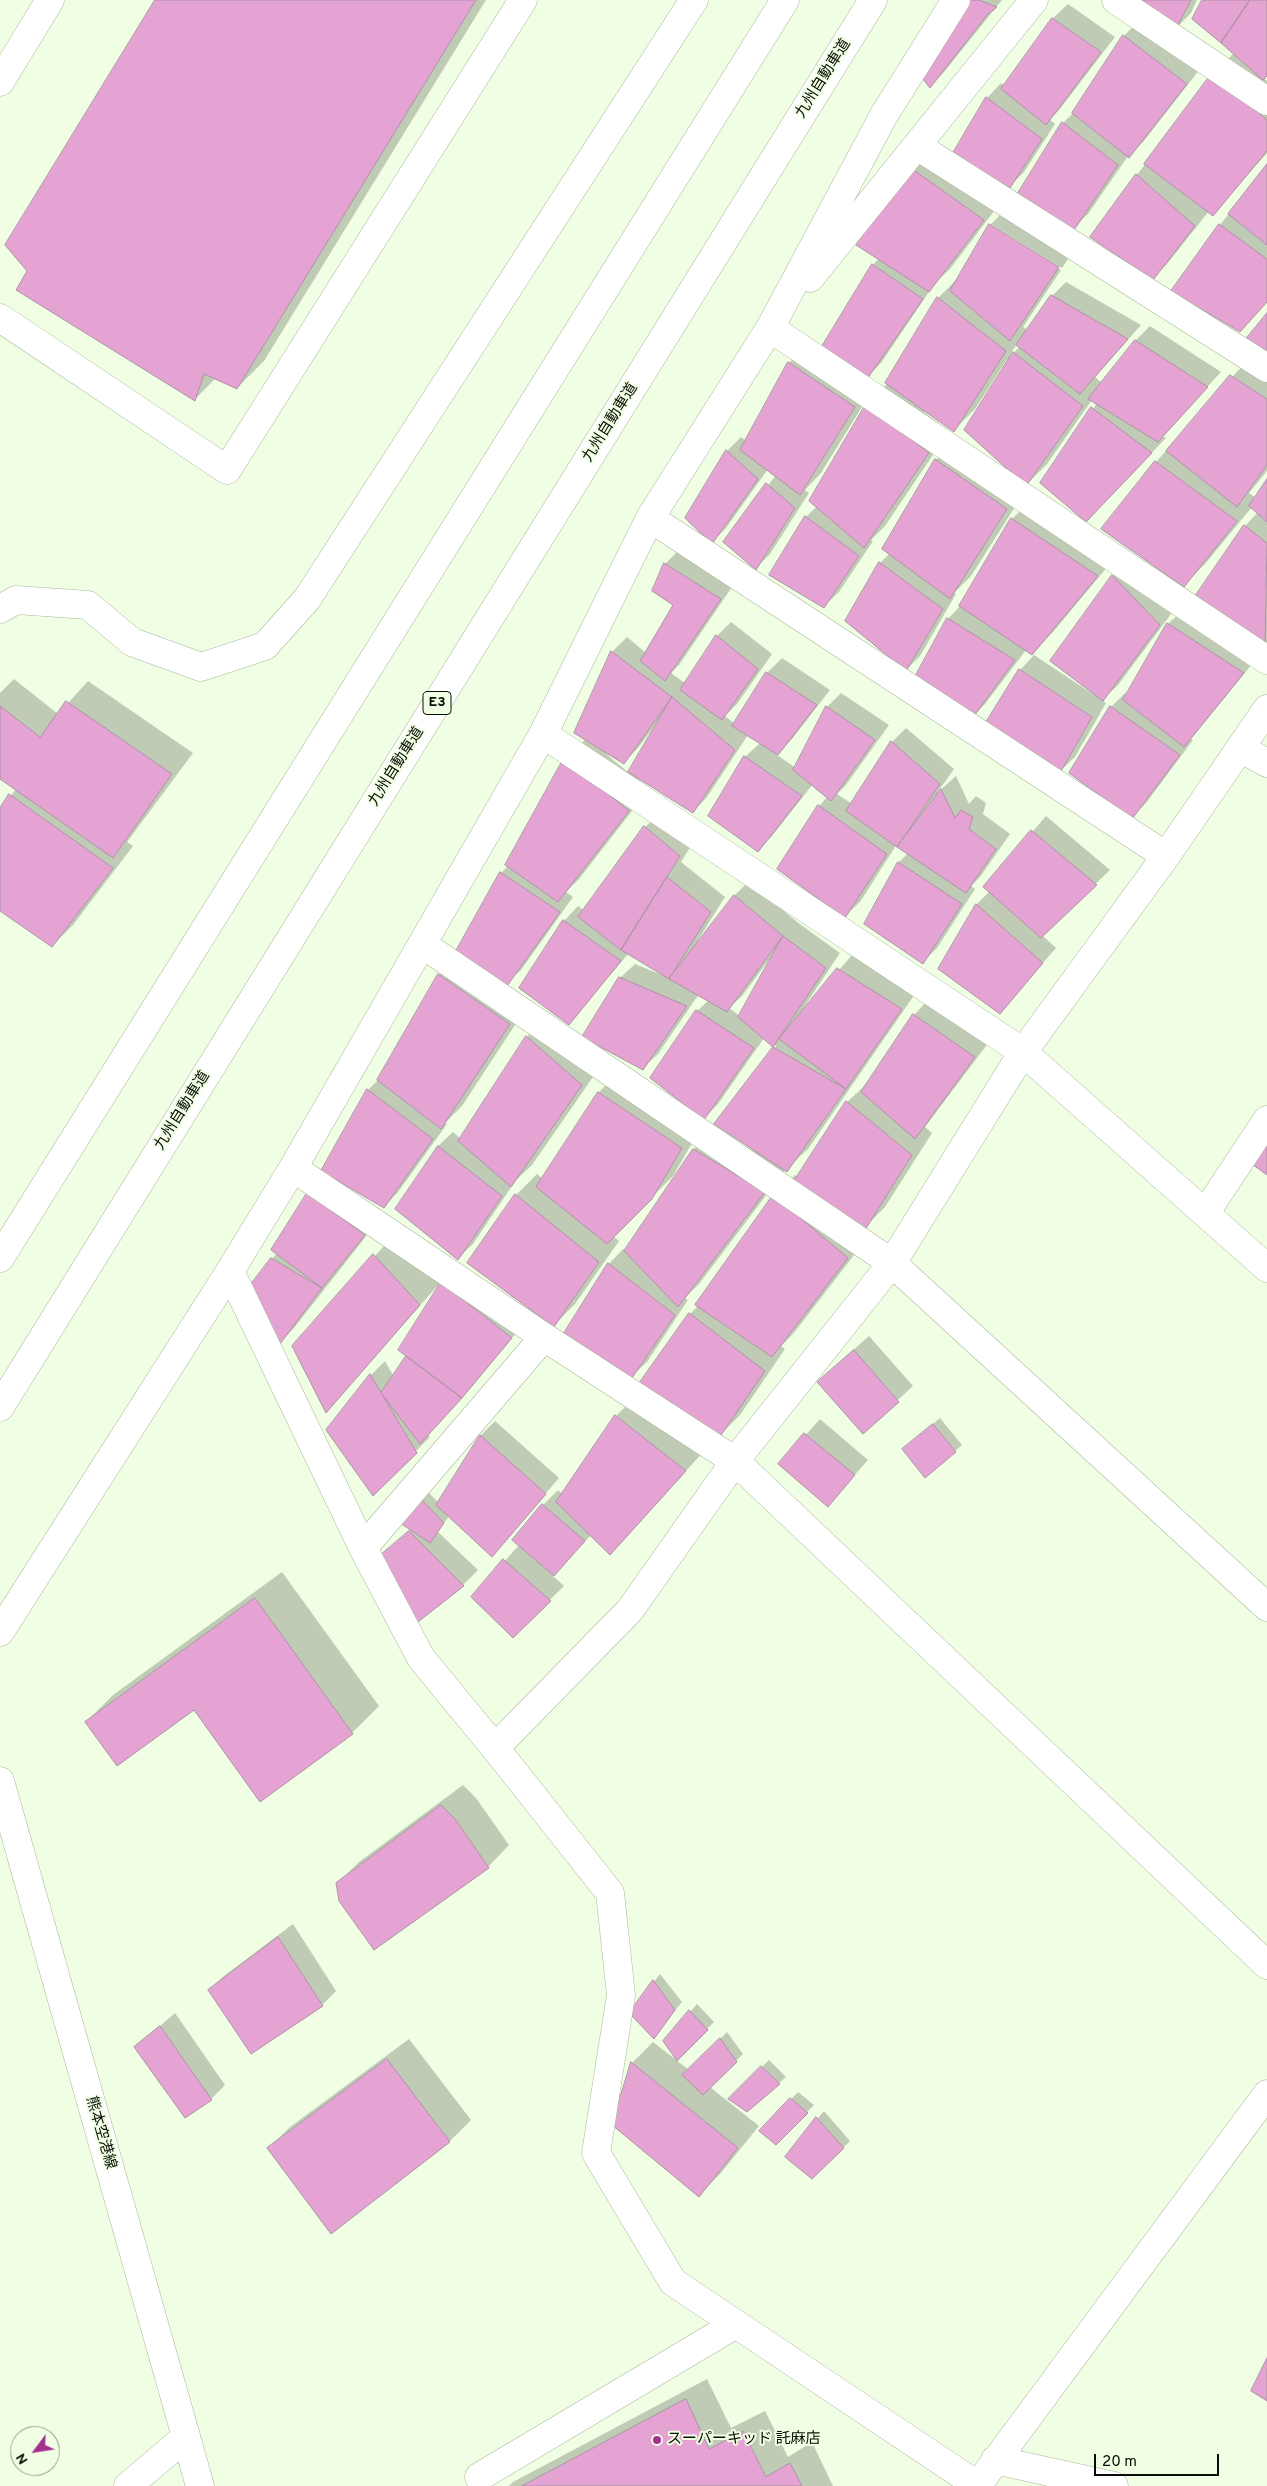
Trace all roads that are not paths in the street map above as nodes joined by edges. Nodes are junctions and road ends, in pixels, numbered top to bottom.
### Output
1 (50, 0) edge
2 (523, 0) edge
3 (694, 0) edge
4 (785, 0) edge
5 (873, 0) edge
6 (956, 0) edge
7 (1034, 0) edge
8 (1116, 0) edge
9 (0, 82) edge
10 (1267, 101) edge
11 (917, 146) junction
12 (0, 318) edge
13 (770, 328) junction
14 (1267, 368) edge
15 (650, 518) junction
16 (0, 609) edge
17 (1267, 660) edge
18 (1267, 709) edge
19 (543, 734) junction
20 (1240, 748) junction
21 (1267, 763) edge
22 (1166, 856) junction
23 (422, 944) junction
24 (1023, 1052) junction
25 (1267, 1120) edge
26 (293, 1168) junction
27 (1206, 1212) junction
28 (0, 1258) edge
29 (892, 1263) junction
30 (1267, 1268) edge
31 (230, 1272) junction
32 (544, 1337) junction
33 (0, 1406) edge
34 (735, 1461) junction
35 (362, 1548) junction
36 (1267, 1608) edge
37 (0, 1632) edge
38 (495, 1748) junction
39 (0, 1780) edge
40 (1267, 1965) edge
41 (1267, 2094) edge
42 (736, 2324) junction
43 (186, 2437) junction
44 (995, 2460) junction
45 (479, 2477) dead end
46 (977, 2485) edge
47 (128, 2486) edge
48 (200, 2486) edge
49 (1114, 2486) edge

1 - 9 main road
2 - 12 main road
3 - 16 main road
4 - 28 main road
5 - 33 main road, 九州自動車道 / E3
6 - 13 main road
7 - 11 main road
8 - 10 main road
11 - 13 main road
11 - 14 main road
13 - 15 main road
13 - 17 main road
15 - 19 main road
15 - 22 main road
18 - 20 main road
19 - 23 main road
19 - 24 main road
20 - 21 main road
20 - 22 main road
22 - 24 main road
23 - 26 main road
23 - 29 main road
24 - 27 main road
24 - 29 main road
25 - 27 main road
26 - 31 main road
26 - 32 main road
27 - 30 main road
29 - 34 main road
29 - 36 main road
31 - 35 main road
31 - 37 main road
32 - 34 main road
32 - 35 main road
34 - 38 main road
34 - 40 main road
35 - 38 main road
38 - 42 main road
39 - 43 main road, 熊本空港線
41 - 44 main road
42 - 45 main road
42 - 46 main road
43 - 47 main road
43 - 48 main road, 熊本空港線
44 - 46 main road
44 - 49 main road

